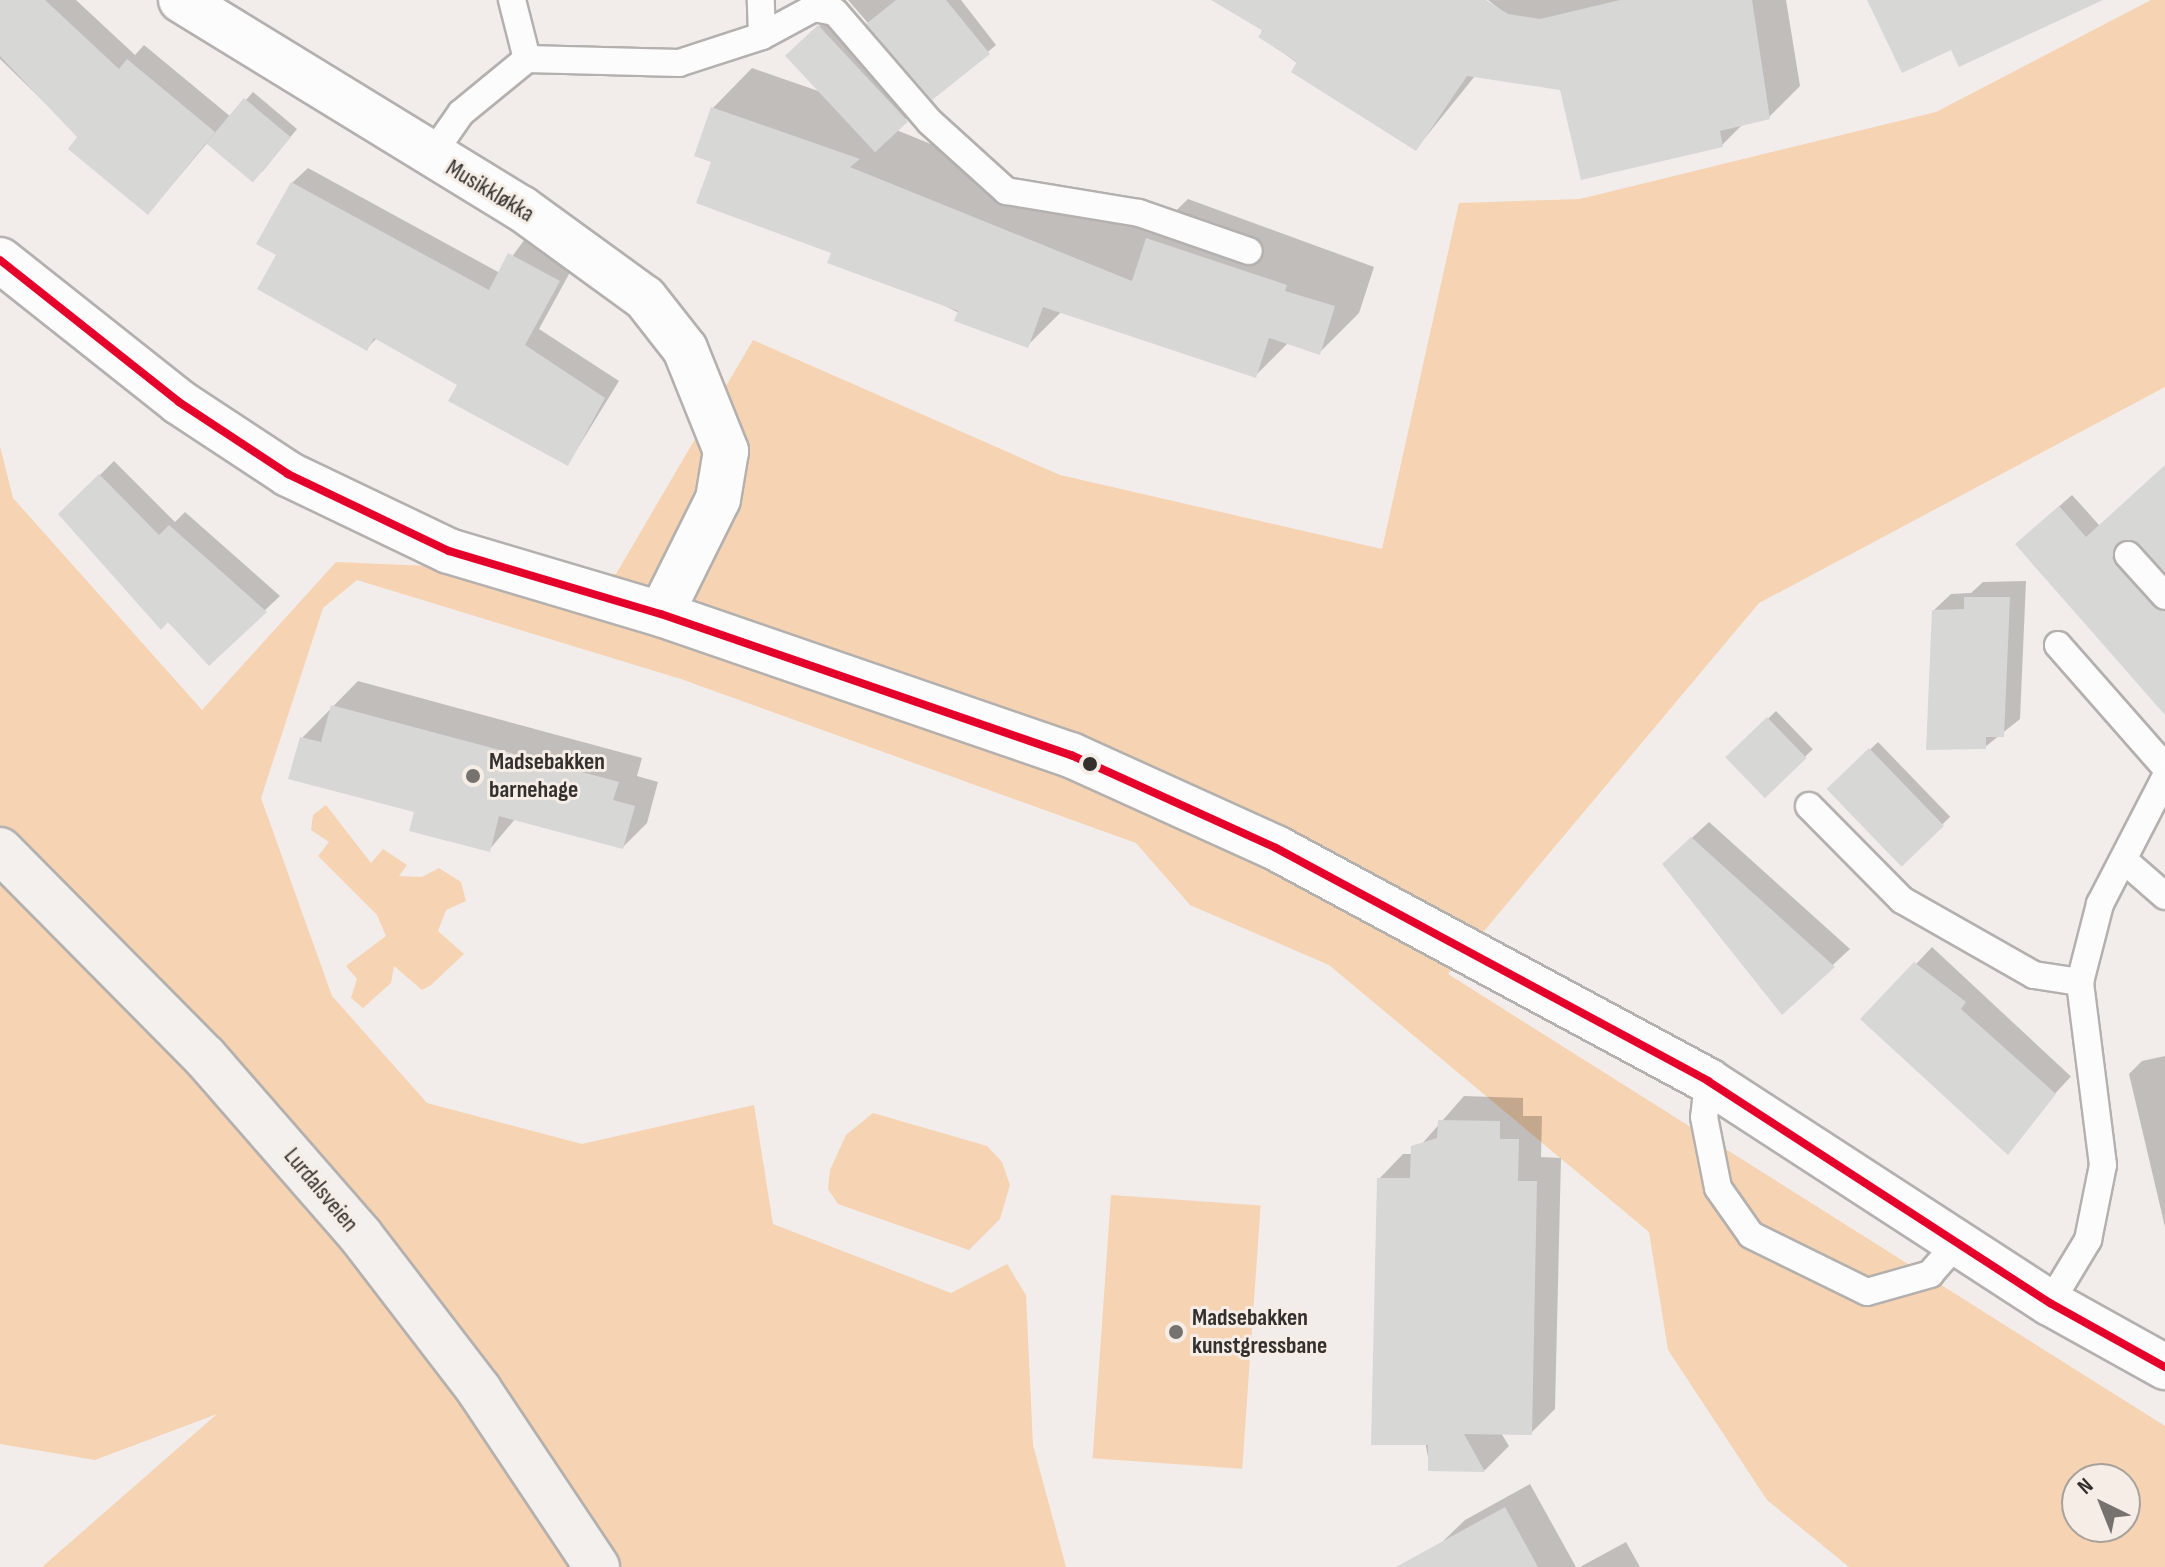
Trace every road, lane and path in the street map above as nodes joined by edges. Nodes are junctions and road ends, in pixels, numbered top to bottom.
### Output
1 (181, 0) edge
2 (512, 0) edge
3 (761, 0) edge
4 (762, 36) junction
5 (527, 59) junction
6 (431, 156) junction
7 (1249, 251) dead end
8 (0, 260) edge
9 (2128, 555) dead end
10 (2165, 596) edge
11 (661, 614) junction
12 (2058, 645) dead end
13 (2165, 767) edge
14 (2165, 778) edge
15 (1809, 806) dead end
16 (0, 850) edge
17 (2125, 861) junction
18 (2165, 896) edge
19 (2080, 982) junction
20 (1708, 1081) junction
21 (1957, 1243) junction
22 (2050, 1303) junction
23 (2165, 1367) edge
24 (597, 1567) edge

1 - 6 street, Musikkløkka
2 - 5 lane
3 - 4 lane
4 - 5 lane
4 - 7 lane
5 - 6 lane
6 - 11 street, Musikkløkka
8 - 11 street
9 - 10 lane
11 - 20 street
12 - 13 lane
14 - 17 lane
15 - 19 lane
16 - 24 main road, Lurdalsveien
17 - 18 lane
17 - 19 lane
19 - 22 lane
20 - 21 street
20 - 21 lane
21 - 22 street
22 - 23 street

